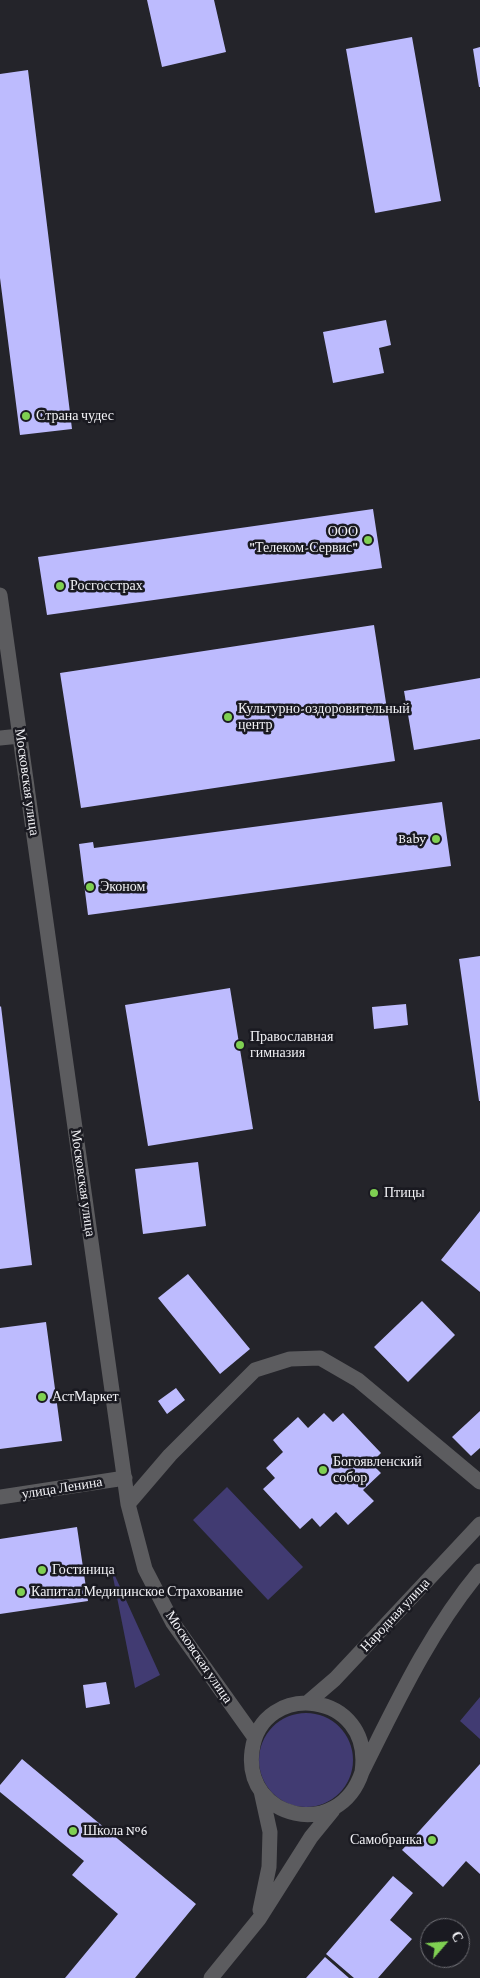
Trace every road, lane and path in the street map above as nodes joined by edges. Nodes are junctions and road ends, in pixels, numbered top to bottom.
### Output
1 (0, 595) edge
2 (20, 736) junction
3 (0, 738) edge
4 (125, 1478) junction
5 (480, 1482) edge
6 (0, 1497) edge
7 (128, 1504) junction
8 (480, 1524) edge
9 (480, 1571) edge
10 (307, 1702) junction
11 (255, 1738) junction
12 (362, 1772) junction
13 (261, 1790) junction
14 (333, 1810) junction
15 (259, 1919) junction
16 (211, 1978) edge

1 - 2 street, Московская улица
2 - 3 street
2 - 4 street, Московская улица
4 - 6 street, улица Ленина
4 - 7 street, Московская улица
5 - 7 street
7 - 11 street, Московская улица
8 - 10 street, Народная улица
9 - 12 street
10 - 11 street
10 - 12 street
11 - 13 street
12 - 14 street
13 - 14 street
13 - 15 street
14 - 15 street
15 - 16 street

